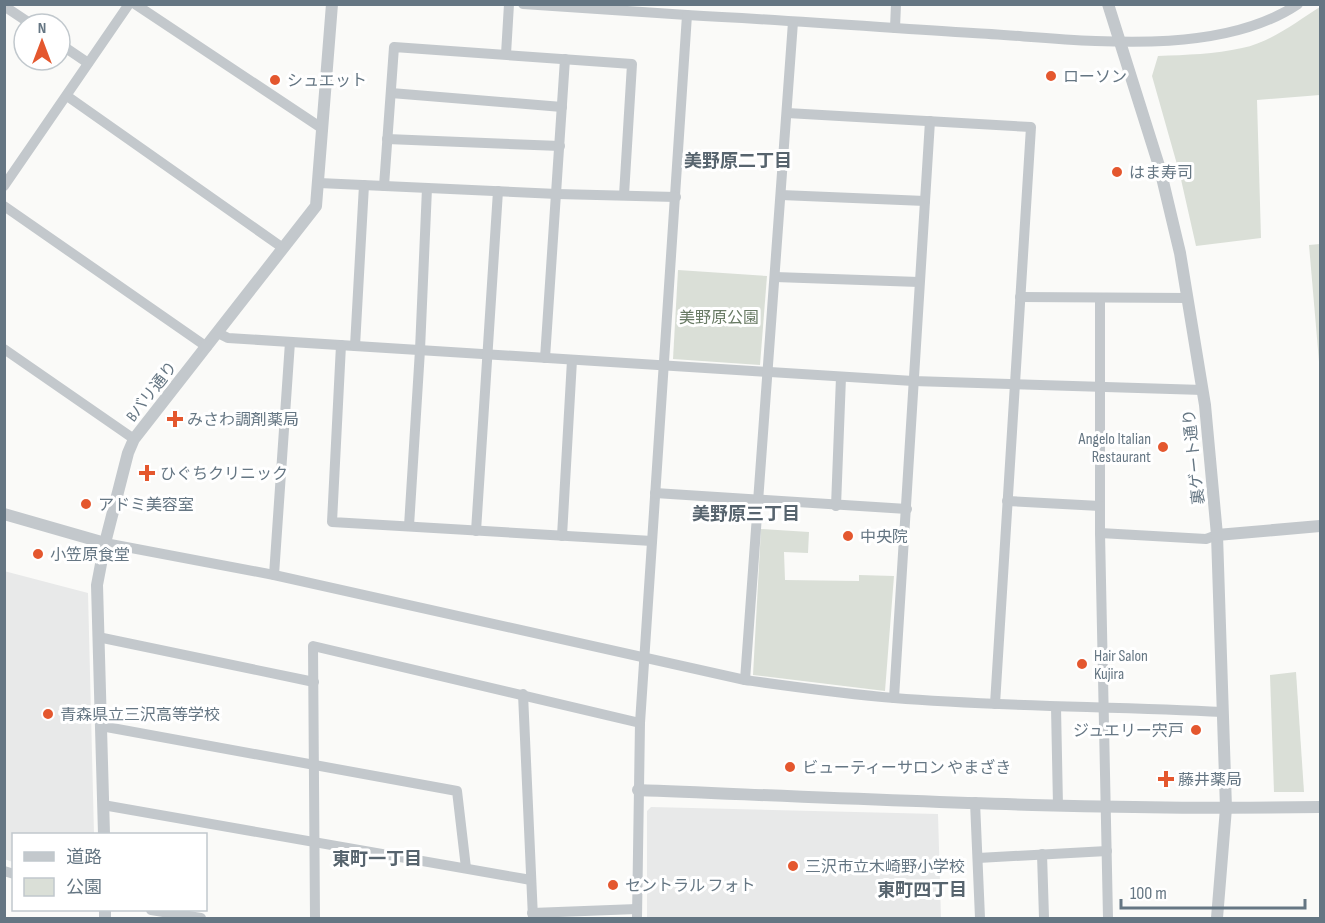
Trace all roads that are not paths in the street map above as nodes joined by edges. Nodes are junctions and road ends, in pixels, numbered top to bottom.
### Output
1 (129, 4) edge
2 (135, 4) edge
3 (332, 4) edge
4 (509, 4) edge
5 (523, 4) edge
6 (896, 4) edge
7 (1108, 4) edge
8 (1298, 4) edge
9 (687, 15) junction
10 (793, 22) junction
11 (895, 28) junction
12 (1121, 42) junction
13 (72, 52) edge
14 (506, 54) junction
15 (565, 59) junction
16 (88, 63) junction
17 (391, 93) junction
18 (67, 96) junction
19 (562, 107) junction
20 (787, 113) junction
21 (930, 121) junction
22 (323, 129) junction
23 (387, 139) junction
24 (560, 146) junction
25 (319, 183) junction
26 (364, 185) junction
27 (4, 186) edge
28 (384, 186) junction
29 (427, 188) junction
30 (498, 191) junction
31 (557, 194) junction
32 (624, 195) junction
33 (781, 195) junction
34 (676, 197) junction
35 (924, 201) junction
36 (4, 206) edge
37 (283, 248) junction
38 (775, 277) junction
39 (919, 282) junction
40 (1020, 297) junction
41 (1188, 298) junction
42 (1100, 299) junction
43 (218, 333) junction
44 (290, 342) junction
45 (341, 345) junction
46 (355, 346) junction
47 (207, 347) junction
48 (4, 349) edge
49 (420, 350) junction
50 (489, 355) junction
51 (545, 358) junction
52 (572, 360) junction
53 (665, 366) junction
54 (768, 373) junction
55 (841, 377) junction
56 (913, 381) junction
57 (1016, 384) junction
58 (1100, 388) junction
59 (1203, 390) junction
60 (134, 439) junction
61 (655, 493) junction
62 (757, 501) junction
63 (1007, 501) junction
64 (836, 506) junction
65 (1100, 506) junction
66 (907, 509) junction
67 (4, 514) edge
68 (409, 526) junction
69 (1320, 526) edge
70 (476, 531) junction
71 (1100, 533) junction
72 (1217, 535) junction
73 (562, 536) junction
74 (652, 541) junction
75 (105, 543) junction
76 (274, 575) junction
77 (98, 637) junction
78 (645, 659) junction
79 (745, 680) junction
80 (314, 682) junction
81 (523, 694) junction
82 (894, 698) junction
83 (995, 704) junction
84 (1056, 707) junction
85 (1103, 708) junction
86 (1222, 712) junction
87 (640, 723) junction
88 (101, 726) junction
89 (313, 764) junction
90 (638, 790) junction
91 (975, 802) junction
92 (104, 805) junction
93 (1058, 806) junction
94 (1106, 806) junction
95 (1320, 807) edge
96 (1226, 808) junction
97 (104, 833) edge
98 (314, 843) junction
99 (1107, 851) junction
100 (1042, 854) junction
101 (978, 858) junction
102 (466, 868) junction
103 (531, 879) junction
104 (162, 911) edge
105 (637, 914) edge
106 (532, 916) edge
107 (201, 918) edge
108 (315, 918) edge
109 (980, 918) edge
110 (1044, 918) edge
111 (1108, 918) edge
112 (1217, 918) edge

1 - 16 street
2 - 22 street
3 - 22 street, Bバリ通り
4 - 14 street
5 - 9 street
6 - 11 street
7 - 12 street, 裏ゲート通り
8 - 12 street
9 - 10 street
9 - 34 street
10 - 11 street
10 - 20 street
11 - 12 street
12 - 41 street, 裏ゲート通り
13 - 16 street
14 - 15 street
14 - 17 street
15 - 19 street
15 - 32 street
16 - 18 street
17 - 19 street
17 - 23 street
18 - 27 street
18 - 37 street
19 - 24 street
20 - 21 street
20 - 33 street
21 - 35 street
21 - 40 street
22 - 25 street, Bバリ通り
23 - 24 street
23 - 28 street
24 - 31 street
25 - 26 street
25 - 37 street, Bバリ通り
26 - 28 street
26 - 46 street
28 - 29 street
29 - 30 street
29 - 49 street
30 - 31 street
30 - 50 street
31 - 32 street
31 - 51 street
32 - 34 street
33 - 35 street
33 - 38 street
34 - 53 street
35 - 39 street
36 - 47 street
37 - 43 street, Bバリ通り
38 - 39 street
38 - 54 street
39 - 56 street
40 - 42 street
40 - 57 street
41 - 42 street
41 - 59 street, 裏ゲート通り
42 - 58 street
43 - 44 street
43 - 47 street, Bバリ通り
44 - 45 street
44 - 76 street
45 - 46 street
45 - 68 street
46 - 49 street
47 - 60 street, Bバリ通り
48 - 60 street
49 - 50 street
49 - 68 street
50 - 51 street
50 - 70 street
51 - 52 street
52 - 53 street
52 - 73 street
53 - 54 street
53 - 61 street
54 - 55 street
54 - 62 street
55 - 56 street
55 - 64 street
56 - 57 street
56 - 66 street
57 - 58 street
57 - 63 street
58 - 59 street
58 - 65 street
59 - 72 street, 裏ゲート通り
60 - 75 street, Bバリ通り
61 - 62 street
61 - 74 street
62 - 64 street
62 - 79 street
63 - 65 street
63 - 83 street
64 - 66 street
65 - 71 street
66 - 82 street
67 - 75 street
68 - 70 street
69 - 72 street
70 - 73 street
71 - 72 street
71 - 85 street
72 - 86 street, 裏ゲート通り
73 - 74 street
74 - 78 street
75 - 76 street
75 - 77 street, Bバリ通り
76 - 78 street
77 - 80 street
77 - 88 street, Bバリ通り
78 - 79 street
78 - 87 street
79 - 82 street
80 - 81 street
80 - 89 street
81 - 87 street
81 - 103 street
82 - 83 street
83 - 84 street
84 - 85 street
84 - 93 street
85 - 86 street
85 - 94 street
86 - 96 street, 裏ゲート通り
87 - 90 street
88 - 89 street
88 - 92 street, Bバリ通り
89 - 98 street
89 - 102 street
90 - 91 street
90 - 105 street
91 - 93 street
91 - 101 street
92 - 97 street, Bバリ通り
92 - 98 street
93 - 94 street
94 - 96 street
94 - 99 street
95 - 96 street
96 - 112 street, 裏ゲート通り
98 - 102 street
98 - 108 street
99 - 100 street
99 - 111 street
100 - 101 street
100 - 110 street
101 - 109 street
102 - 103 street
103 - 106 street
104 - 107 street
105 - 106 street

